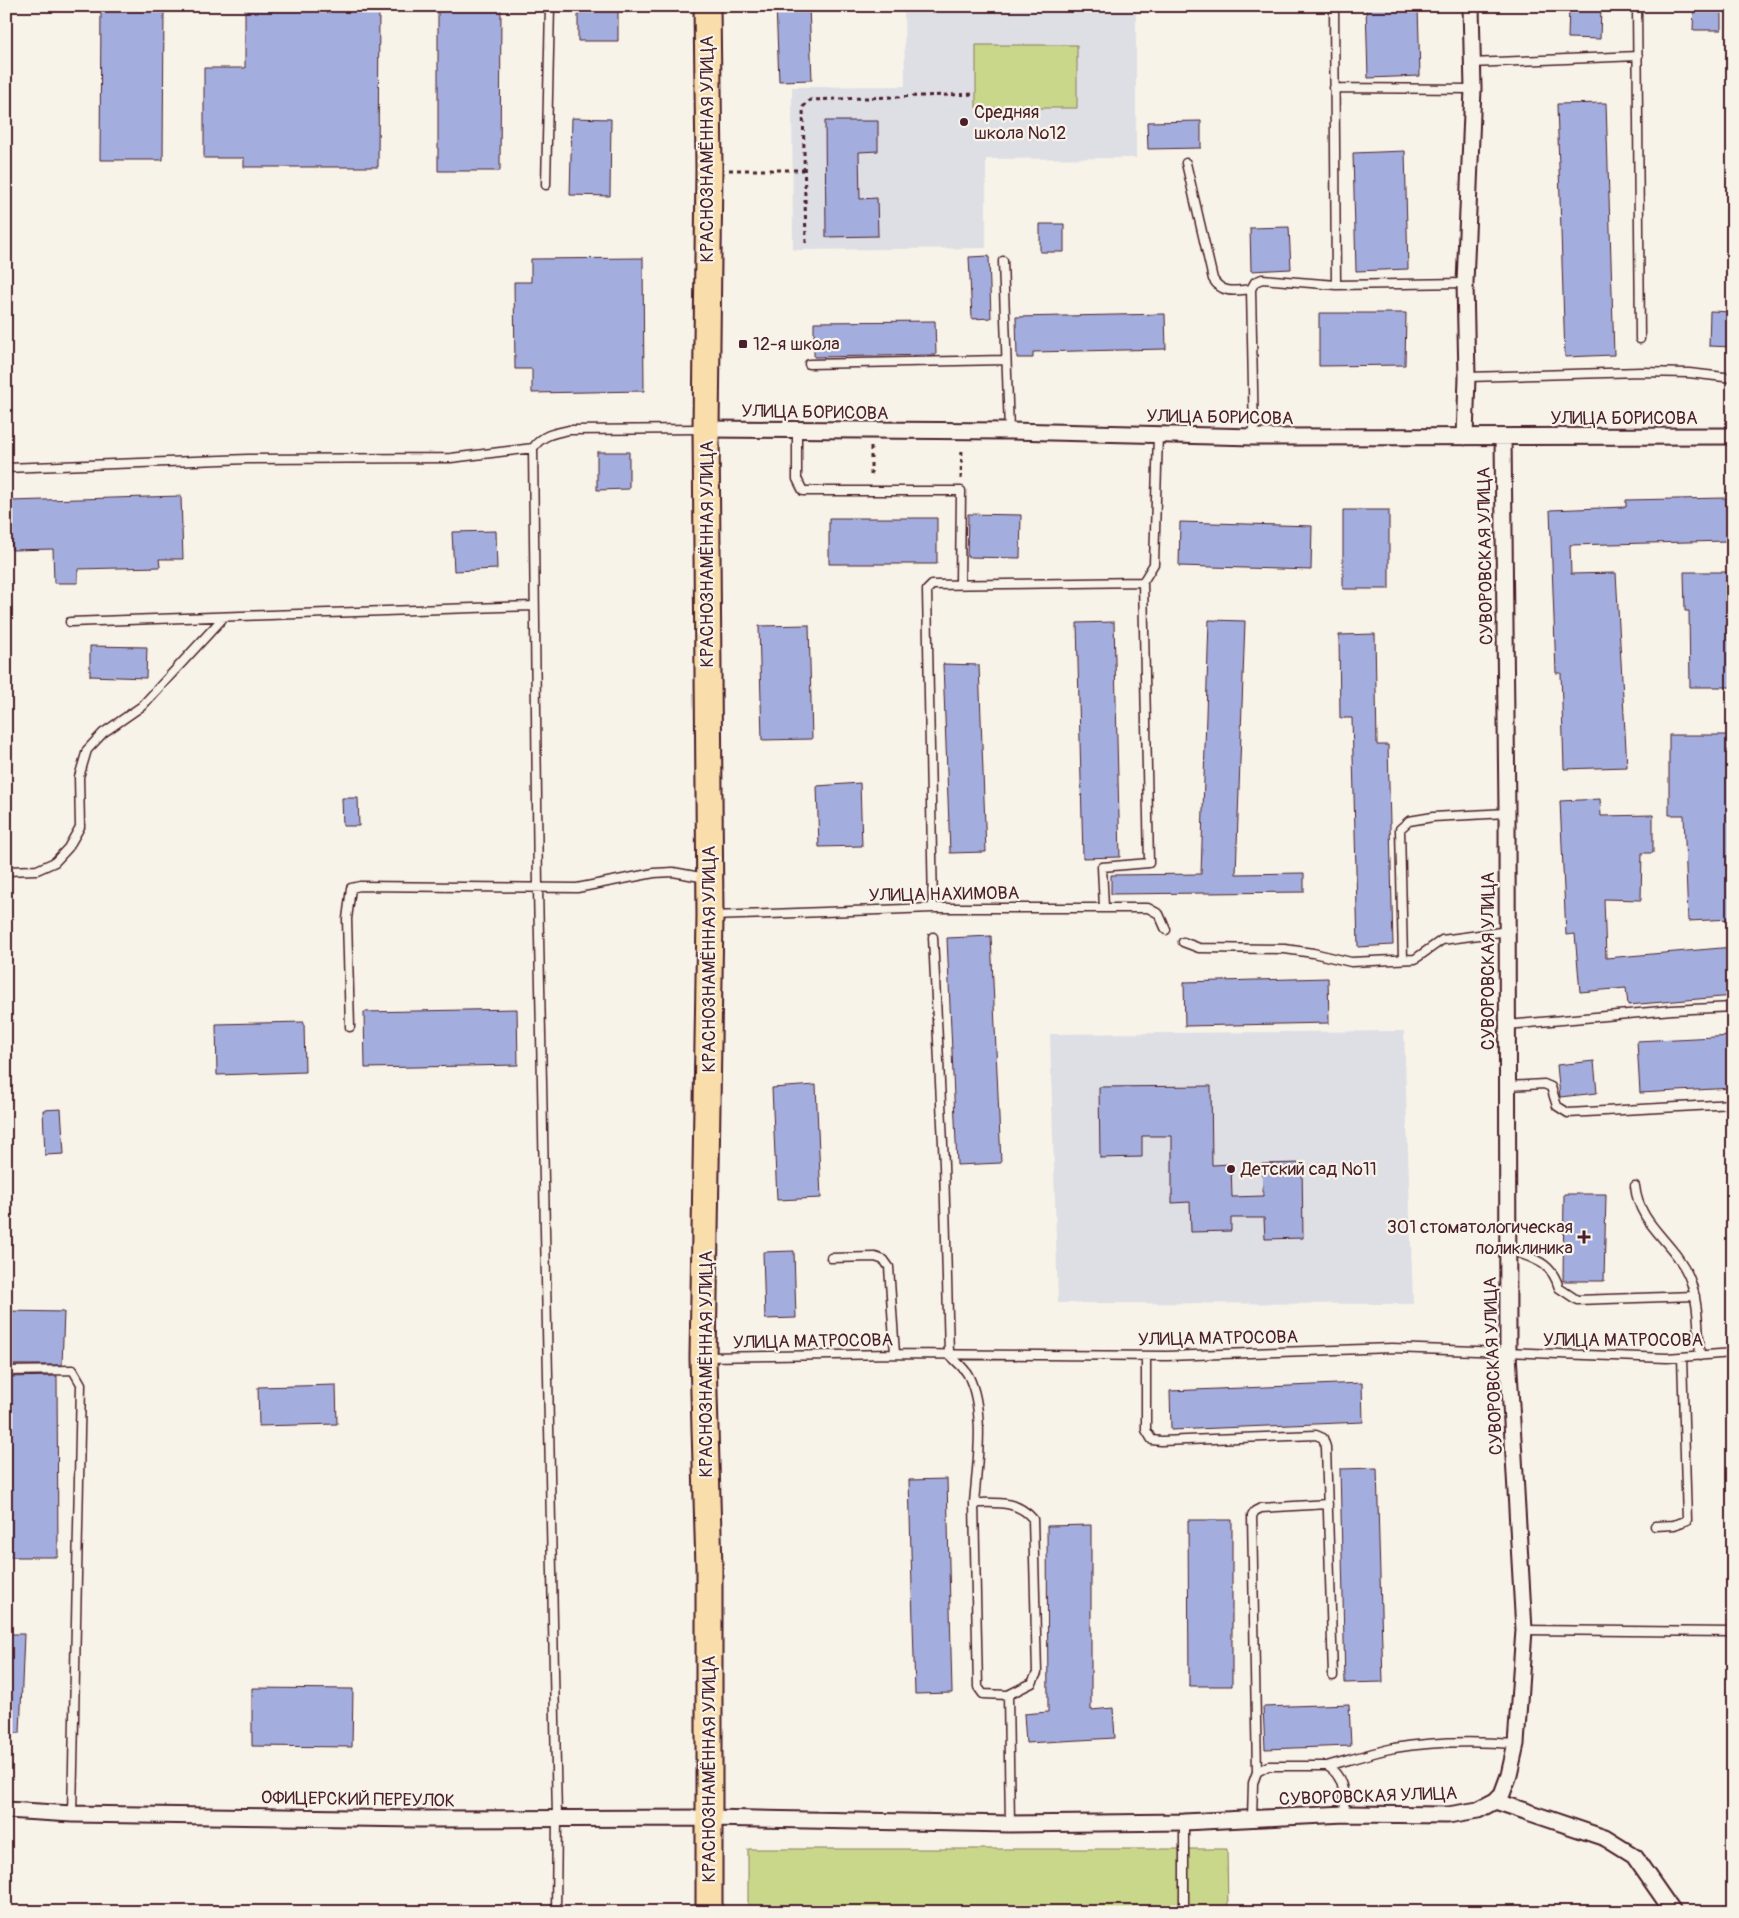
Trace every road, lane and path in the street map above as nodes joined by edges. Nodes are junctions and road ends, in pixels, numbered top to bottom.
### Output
1 (550, 6) edge
2 (707, 6) edge
3 (1334, 6) edge
4 (1471, 6) edge
5 (1637, 6) edge
6 (1638, 56) junction
7 (1471, 63) junction
8 (1334, 88) junction
9 (1473, 89) junction
10 (976, 94) dead end
11 (1186, 163) dead end
12 (709, 169) junction
13 (802, 170) junction
14 (546, 185) dead end
15 (806, 243) dead end
16 (1003, 261) dead end
17 (1466, 283) junction
18 (1336, 285) junction
19 (1251, 289) junction
20 (1640, 339) dead end
21 (1005, 360) junction
22 (808, 364) dead end
23 (1467, 377) junction
24 (1733, 378) edge
25 (706, 429) junction
26 (797, 431) junction
27 (1009, 431) junction
28 (870, 432) junction
29 (962, 432) junction
30 (1158, 435) junction
31 (1733, 436) edge
32 (1254, 437) junction
33 (1465, 437) junction
34 (1502, 437) junction
35 (533, 448) junction
36 (6, 468) edge
37 (961, 491) junction
38 (871, 492) junction
39 (1143, 582) junction
40 (960, 584) junction
41 (534, 606) junction
42 (224, 618) junction
43 (70, 622) dead end
44 (1507, 813) junction
45 (6, 871) edge
46 (710, 879) junction
47 (538, 888) junction
48 (1104, 907) junction
49 (933, 908) junction
50 (710, 916) junction
51 (1166, 930) dead end
52 (1508, 931) junction
53 (933, 937) dead end
54 (1183, 942) dead end
55 (1403, 960) junction
56 (1733, 1007) edge
57 (1507, 1025) junction
58 (350, 1027) dead end
59 (1506, 1086) junction
60 (1733, 1104) edge
61 (1634, 1186) dead end
62 (1508, 1249) junction
63 (832, 1258) dead end
64 (1695, 1296) junction
65 (1508, 1353) junction
66 (1733, 1353) edge
67 (896, 1354) junction
68 (950, 1354) junction
69 (1146, 1356) junction
70 (1700, 1356) junction
71 (1682, 1357) junction
72 (703, 1358) junction
73 (6, 1371) edge
74 (974, 1502) junction
75 (1328, 1504) junction
76 (1655, 1526) dead end
77 (1524, 1630) junction
78 (1733, 1632) edge
79 (1333, 1676) dead end
80 (1008, 1695) junction
81 (1516, 1744) junction
82 (1327, 1766) junction
83 (1257, 1772) junction
84 (1495, 1802) junction
85 (6, 1810) edge
86 (72, 1814) junction
87 (1345, 1814) junction
88 (557, 1817) junction
89 (709, 1818) junction
90 (1252, 1818) junction
91 (1184, 1822) junction
92 (1010, 1824) junction
93 (556, 1912) edge
94 (709, 1912) edge
95 (1184, 1912) edge
96 (1673, 1912) edge

1 - 14 lane
2 - 12 main road, КРАСНОЗНАМЁННАЯ УЛИЦА
3 - 8 lane
4 - 7 street
5 - 6 lane
6 - 7 lane
6 - 20 lane
7 - 9 street
8 - 9 lane
8 - 18 lane
9 - 17 street
10 - 13 path
11 - 19 lane
12 - 13 path
12 - 25 main road, КРАСНОЗНАМЁННАЯ УЛИЦА
13 - 15 path
16 - 21 lane
17 - 18 lane
17 - 23 street
18 - 19 lane
19 - 32 lane
21 - 22 lane
21 - 27 lane
23 - 24 lane
23 - 33 street
25 - 26 street, УЛИЦА БОРИСОВА
25 - 35 lane
25 - 46 main road, КРАСНОЗНАМЁННАЯ УЛИЦА
26 - 28 street, УЛИЦА БОРИСОВА
26 - 38 lane
27 - 29 street, УЛИЦА БОРИСОВА
27 - 30 street, УЛИЦА БОРИСОВА
28 - 29 street, УЛИЦА БОРИСОВА
28 - 38 path
29 - 37 path
30 - 32 street, УЛИЦА БОРИСОВА
30 - 39 lane
31 - 34 street, УЛИЦА БОРИСОВА
32 - 33 street, УЛИЦА БОРИСОВА
33 - 34 street, УЛИЦА БОРИСОВА
34 - 44 street, СУВОРОВСКАЯ УЛИЦА
35 - 36 lane
35 - 41 lane
37 - 38 lane
37 - 40 lane
39 - 40 lane
39 - 48 lane
40 - 49 lane
41 - 42 lane
41 - 47 lane
42 - 43 lane
42 - 45 lane
44 - 52 street, СУВОРОВСКАЯ УЛИЦА
44 - 55 lane
46 - 47 lane
46 - 50 main road, КРАСНОЗНАМЁННАЯ УЛИЦА
47 - 58 lane
47 - 88 lane
48 - 49 lane, УЛИЦА НАХИМОВА
48 - 51 lane, УЛИЦА НАХИМОВА
49 - 50 lane, УЛИЦА НАХИМОВА
50 - 72 main road, КРАСНОЗНАМЁННАЯ УЛИЦА
52 - 55 lane
52 - 57 street, СУВОРОВСКАЯ УЛИЦА
53 - 68 lane
54 - 55 lane
56 - 57 lane
57 - 59 street, СУВОРОВСКАЯ УЛИЦА
59 - 60 lane
59 - 62 street, СУВОРОВСКАЯ УЛИЦА
61 - 64 lane
62 - 64 lane
62 - 65 street, СУВОРОВСКАЯ УЛИЦА
63 - 67 lane
64 - 70 lane
65 - 69 lane, УЛИЦА МАТРОСОВА
65 - 71 lane, УЛИЦА МАТРОСОВА
65 - 77 street, СУВОРОВСКАЯ УЛИЦА
66 - 70 lane, УЛИЦА МАТРОСОВА
67 - 68 lane, УЛИЦА МАТРОСОВА
67 - 72 lane, УЛИЦА МАТРОСОВА
68 - 69 lane, УЛИЦА МАТРОСОВА
68 - 74 lane
69 - 75 lane
70 - 71 lane, УЛИЦА МАТРОСОВА
71 - 76 lane
72 - 89 main road, КРАСНОЗНАМЁННАЯ УЛИЦА
73 - 86 lane
74 - 80 lane
74 - 80 lane
75 - 79 lane
75 - 83 lane
77 - 78 lane
77 - 81 street, СУВОРОВСКАЯ УЛИЦА
80 - 92 lane
81 - 82 lane
81 - 84 street, СУВОРОВСКАЯ УЛИЦА
82 - 83 lane
82 - 87 lane
83 - 90 lane
84 - 87 street, СУВОРОВСКАЯ УЛИЦА
84 - 96 street
85 - 86 street, ОФИЦЕРСКИЙ ПЕРЕУЛОК
86 - 88 street, ОФИЦЕРСКИЙ ПЕРЕУЛОК
87 - 90 street, СУВОРОВСКАЯ УЛИЦА
88 - 89 street, ОФИЦЕРСКИЙ ПЕРЕУЛОК
88 - 93 lane
89 - 92 street, СУВОРОВСКАЯ УЛИЦА
89 - 94 main road, КРАСНОЗНАМЁННАЯ УЛИЦА
90 - 91 street, СУВОРОВСКАЯ УЛИЦА
91 - 92 street, СУВОРОВСКАЯ УЛИЦА
91 - 95 lane

